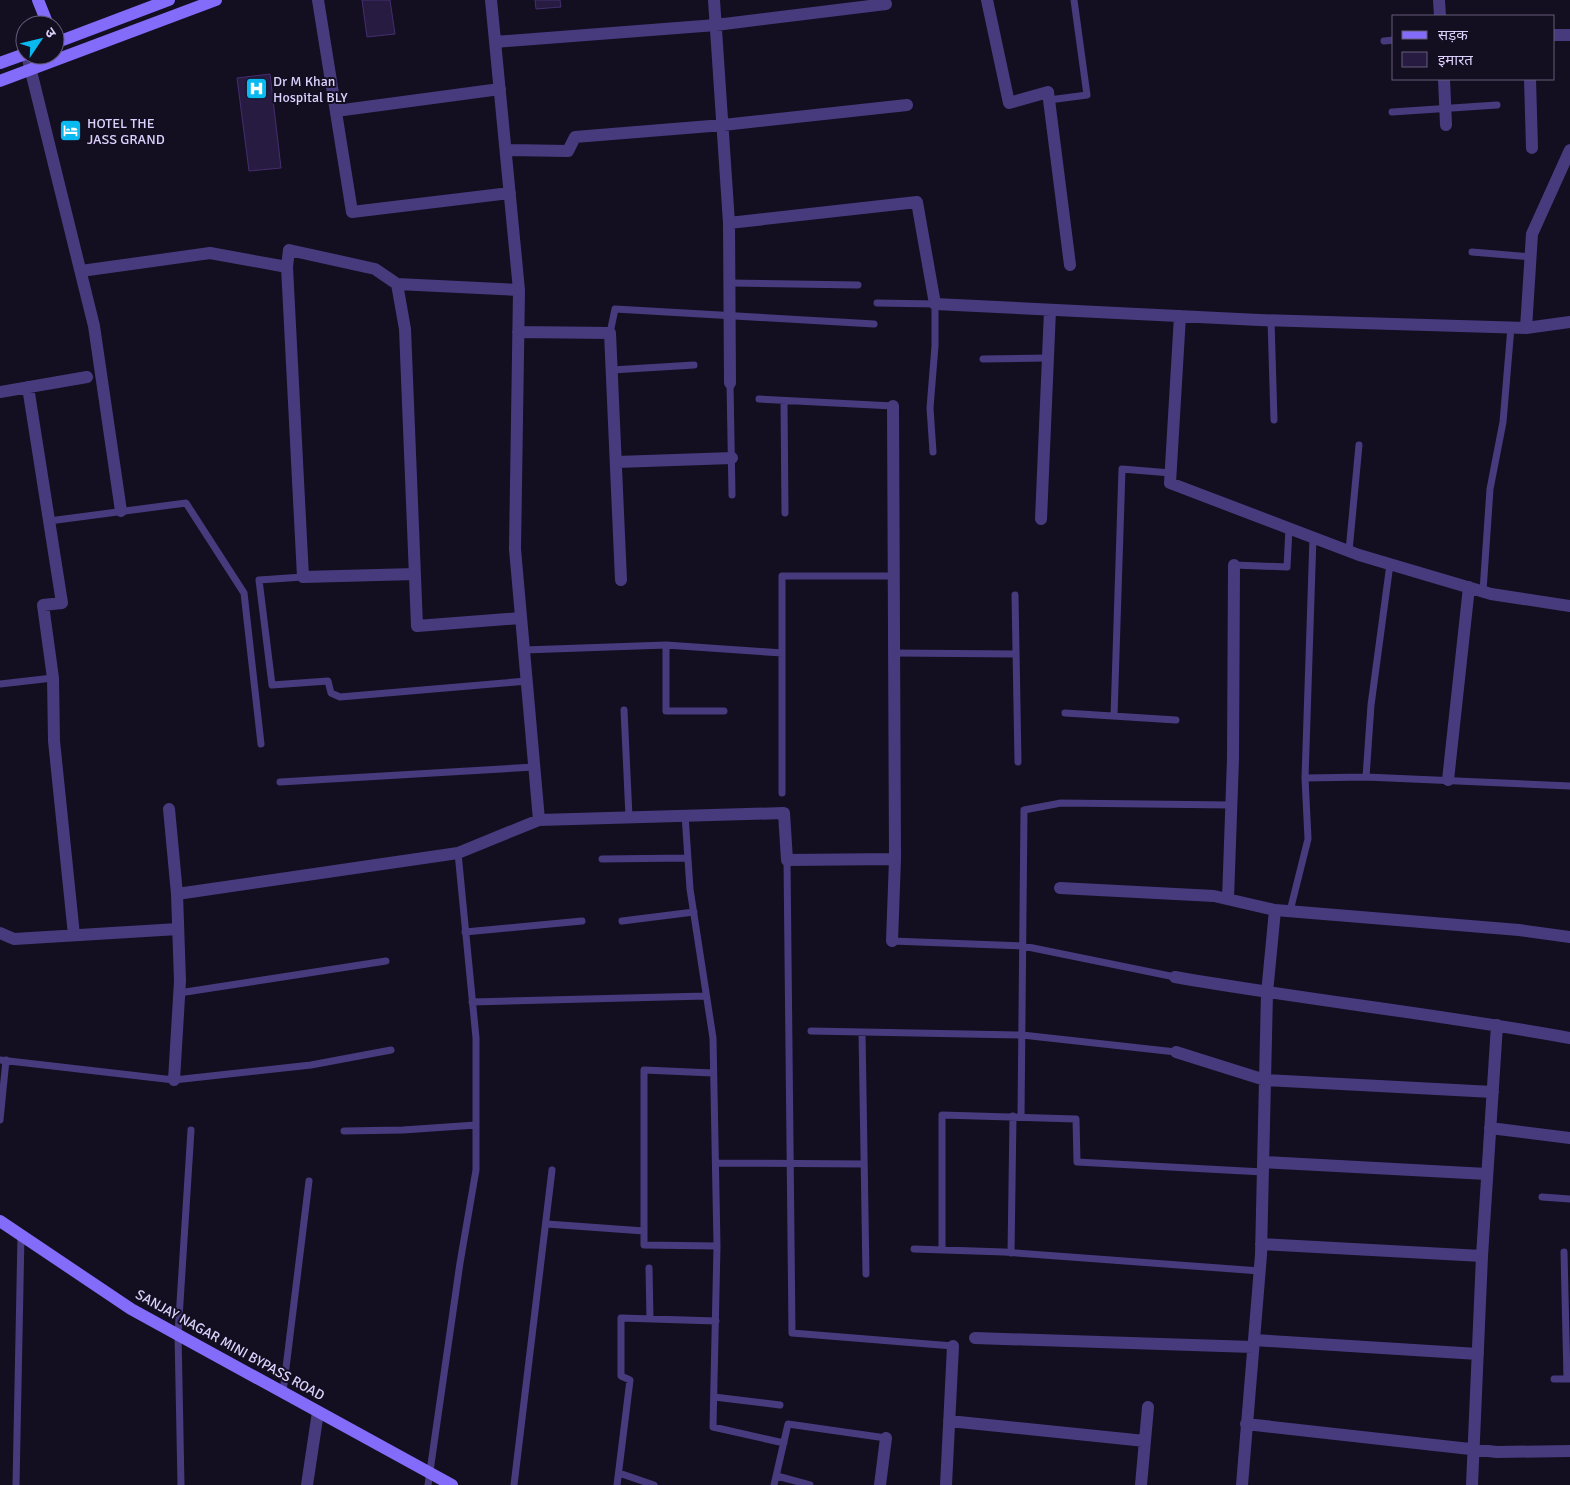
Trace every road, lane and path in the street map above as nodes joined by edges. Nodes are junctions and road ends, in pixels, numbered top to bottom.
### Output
1 (38, 0) edge
2 (169, 0) edge
3 (216, 0) edge
4 (318, 0) edge
5 (491, 0) edge
6 (714, 0) edge
7 (987, 0) edge
8 (1074, 0) edge
9 (1439, 0) edge
10 (154, 3) edge
11 (886, 4) dead end
12 (44, 15) edge
13 (1440, 15) edge
14 (716, 25) junction
15 (1555, 35) edge
16 (1570, 35) edge
17 (65, 39) edge
18 (1392, 40) edge
19 (1384, 41) dead end
20 (495, 42) junction
21 (15, 59) edge
22 (0, 64) edge
23 (30, 65) edge
24 (31, 69) junction
25 (1444, 80) edge
26 (1530, 80) edge
27 (0, 81) edge
28 (500, 89) junction
29 (1049, 100) junction
30 (906, 105) dead end
31 (1497, 105) dead end
32 (1445, 108) junction
33 (336, 110) junction
34 (1392, 112) dead end
35 (723, 125) junction
36 (1446, 125) dead end
37 (1532, 148) dead end
38 (506, 150) junction
39 (1570, 150) edge
40 (510, 193) junction
41 (729, 223) junction
42 (1472, 252) dead end
43 (1531, 257) junction
44 (1070, 265) dead end
45 (287, 266) junction
46 (81, 271) junction
47 (730, 283) junction
48 (397, 284) junction
49 (858, 285) dead end
50 (519, 290) junction
51 (877, 303) dead end
52 (934, 304) junction
53 (1050, 310) junction
54 (730, 315) junction
55 (1180, 316) junction
56 (1272, 320) junction
57 (1570, 322) edge
58 (874, 324) dead end
59 (1511, 327) junction
60 (1526, 328) junction
61 (518, 332) junction
62 (610, 333) junction
63 (1048, 358) junction
64 (983, 359) dead end
65 (694, 365) dead end
66 (612, 370) junction
67 (87, 377) dead end
68 (730, 383) joint
69 (28, 387) junction
70 (0, 392) edge
71 (760, 399) dead end
72 (784, 401) junction
73 (893, 406) joint
74 (1274, 420) dead end
75 (1358, 445) dead end
76 (933, 452) dead end
77 (732, 458) junction
78 (617, 462) junction
79 (1171, 473) junction
80 (732, 494) dead end
81 (121, 511) junction
82 (785, 513) dead end
83 (1041, 518) dead end
84 (49, 520) junction
85 (1289, 528) junction
86 (1313, 537) junction
87 (1349, 551) junction
88 (1390, 564) junction
89 (1234, 565) joint
90 (415, 574) junction
91 (894, 576) junction
92 (303, 577) junction
93 (621, 580) dead end
94 (1469, 587) junction
95 (1483, 591) junction
96 (1015, 595) dead end
97 (1570, 606) edge
98 (521, 618) junction
99 (666, 645) junction
100 (524, 650) junction
101 (782, 653) junction
102 (894, 653) junction
103 (1016, 654) junction
104 (53, 678) junction
105 (527, 682) junction
106 (0, 684) edge
107 (624, 710) dead end
108 (724, 711) dead end
109 (1066, 713) dead end
110 (1114, 716) junction
111 (1176, 720) dead end
112 (261, 744) dead end
113 (1018, 762) dead end
114 (534, 768) junction
115 (1366, 777) junction
116 (1304, 778) junction
117 (1448, 780) junction
118 (280, 782) dead end
119 (1570, 786) edge
120 (782, 793) dead end
121 (1232, 805) junction
122 (169, 809) dead end
123 (685, 815) junction
124 (629, 816) junction
125 (539, 820) junction
126 (458, 853) junction
127 (688, 858) junction
128 (895, 859) junction
129 (602, 860) dead end
130 (788, 860) junction
131 (1060, 888) dead end
132 (177, 894) junction
133 (1228, 899) junction
134 (1276, 910) junction
135 (1290, 911) junction
136 (694, 912) junction
137 (582, 920) dead end
138 (622, 921) dead end
139 (178, 929) junction
140 (466, 932) junction
141 (0, 933) edge
142 (74, 935) junction
143 (1570, 937) edge
144 (892, 941) joint
145 (1023, 946) junction
146 (386, 961) dead end
147 (1175, 977) joint
148 (179, 994) junction
149 (1267, 994) junction
150 (706, 996) junction
151 (472, 1002) junction
152 (1497, 1025) junction
153 (811, 1031) dead end
154 (862, 1032) junction
155 (1022, 1035) junction
156 (1570, 1038) edge
157 (391, 1050) dead end
158 (1176, 1052) joint
159 (3, 1060) edge
160 (714, 1072) junction
161 (174, 1080) junction
162 (1265, 1080) junction
163 (1493, 1092) junction
164 (1013, 1116) junction
165 (1022, 1116) junction
166 (0, 1120) edge
167 (476, 1125) junction
168 (1490, 1128) junction
169 (191, 1130) dead end
170 (344, 1131) dead end
171 (1570, 1138) edge
172 (716, 1164) junction
173 (790, 1164) junction
174 (864, 1164) junction
175 (1263, 1167) junction
176 (552, 1170) dead end
177 (1487, 1174) junction
178 (309, 1181) dead end
179 (1542, 1197) dead end
180 (1570, 1199) edge
181 (0, 1221) edge
182 (547, 1224) junction
183 (644, 1232) junction
184 (21, 1235) junction
185 (1261, 1244) junction
186 (717, 1246) junction
187 (914, 1249) dead end
188 (942, 1250) junction
189 (1564, 1252) dead end
190 (1011, 1253) junction
191 (1482, 1256) junction
192 (649, 1268) dead end
193 (1260, 1271) junction
194 (866, 1274) dead end
195 (650, 1319) junction
196 (716, 1321) junction
197 (178, 1334) junction
198 (975, 1338) dead end
199 (1253, 1344) junction
200 (953, 1346) joint
201 (1478, 1354) junction
202 (1554, 1379) dead end
203 (1569, 1379) edge
204 (282, 1392) junction
205 (714, 1396) junction
206 (780, 1405) dead end
207 (1148, 1407) dead end
208 (318, 1412) junction
209 (949, 1421) junction
210 (1246, 1424) junction
211 (886, 1438) joint
212 (1145, 1441) junction
213 (784, 1444) junction
214 (1474, 1450) junction
215 (1570, 1451) edge
216 (620, 1473) junction
217 (777, 1476) junction
218 (429, 1479) edge
219 (16, 1485) edge
220 (181, 1485) edge
221 (307, 1485) edge
222 (452, 1485) edge
223 (514, 1485) edge
224 (617, 1485) edge
225 (654, 1485) edge
226 (774, 1485) edge
227 (810, 1485) edge
228 (880, 1485) edge
229 (946, 1485) edge
230 (1141, 1485) edge
231 (1242, 1485) edge
232 (1472, 1485) edge

1 - 12 street
2 - 10 street
3 - 24 street
4 - 33 street
5 - 20 street
6 - 14 street
7 - 29 street
8 - 29 lane
9 - 13 street
10 - 17 street
11 - 14 street
14 - 20 street
14 - 35 street
15 - 16 street
18 - 19 lane
20 - 28 street
21 - 22 street
23 - 24 street
24 - 27 street
24 - 46 street
25 - 32 street
26 - 37 street
28 - 33 street
28 - 38 street
29 - 44 street
30 - 35 street
31 - 32 lane
32 - 34 lane
32 - 36 street
33 - 40 street
35 - 38 street
35 - 41 street
38 - 40 street
39 - 43 street
40 - 50 street
41 - 47 street
41 - 52 street
42 - 43 lane
43 - 60 street
45 - 46 street
45 - 48 street
45 - 92 street
46 - 81 street
47 - 49 lane
47 - 54 street
48 - 50 street
48 - 90 street
50 - 61 street
51 - 52 lane
52 - 53 street
52 - 76 lane
53 - 55 street
53 - 63 street
54 - 58 lane
54 - 62 lane
54 - 68 street
55 - 56 street
55 - 79 street
56 - 59 street
56 - 74 lane
57 - 60 street
59 - 60 street
59 - 95 lane
61 - 62 street
61 - 98 street
62 - 66 street
63 - 64 lane
63 - 83 street
65 - 66 lane
66 - 78 street
67 - 69 street
68 - 77 lane
69 - 70 street
69 - 84 street
71 - 72 lane
72 - 73 lane
72 - 82 lane
73 - 91 street
75 - 87 lane
77 - 78 street
77 - 80 lane
78 - 93 street
79 - 85 street
79 - 110 lane
81 - 84 lane
81 - 112 lane
84 - 104 street
85 - 86 street
85 - 89 lane
86 - 87 street
86 - 116 lane
87 - 88 street
88 - 94 street
88 - 115 lane
89 - 121 street
90 - 92 street
90 - 98 street
91 - 101 lane
91 - 102 street
92 - 105 lane
94 - 95 street
94 - 117 street
95 - 97 street
96 - 103 lane
98 - 100 street
99 - 100 lane
99 - 101 lane
99 - 108 lane
100 - 105 street
101 - 120 lane
102 - 103 lane
102 - 128 street
103 - 113 lane
104 - 106 lane
104 - 142 street
105 - 114 street
107 - 124 lane
109 - 110 lane
110 - 111 lane
114 - 118 lane
114 - 125 street
115 - 116 lane
115 - 117 lane
116 - 135 lane
117 - 119 lane
121 - 133 street
121 - 145 lane
122 - 132 street
123 - 124 street
123 - 127 lane
123 - 130 street
124 - 125 street
125 - 126 street
126 - 132 street
126 - 140 lane
127 - 129 lane
127 - 136 lane
128 - 130 street
128 - 144 street
130 - 173 lane
131 - 133 street
132 - 139 street
133 - 134 street
134 - 135 street
134 - 149 street
135 - 143 street
136 - 138 lane
136 - 150 lane
137 - 140 lane
139 - 142 street
139 - 148 street
140 - 151 lane
141 - 142 street
144 - 145 lane
145 - 147 lane
145 - 155 lane
146 - 148 lane
147 - 149 street
148 - 161 street
149 - 152 street
149 - 162 street
150 - 151 lane
150 - 160 lane
151 - 167 lane
152 - 156 street
152 - 163 street
153 - 154 lane
154 - 155 lane
154 - 174 lane
155 - 158 lane
155 - 165 lane
157 - 161 lane
158 - 162 street
159 - 161 lane
159 - 166 lane
160 - 172 lane
160 - 183 lane
162 - 163 street
162 - 175 street
163 - 168 street
164 - 165 lane
164 - 188 lane
164 - 190 lane
165 - 175 lane
167 - 170 lane
167 - 218 lane
168 - 171 street
168 - 177 street
169 - 197 lane
172 - 173 lane
172 - 186 lane
173 - 174 lane
173 - 200 lane
174 - 194 lane
175 - 177 street
175 - 185 street
176 - 182 lane
177 - 191 street
178 - 204 lane
179 - 180 lane
181 - 184 street, SANJAY NAGAR MINI BYPASS ROAD
182 - 183 lane
182 - 223 lane
183 - 186 lane
184 - 197 street, SANJAY NAGAR MINI BYPASS ROAD
184 - 219 lane
185 - 191 street
185 - 193 street
186 - 196 lane
187 - 188 lane
188 - 190 lane
189 - 203 lane
190 - 193 lane
191 - 201 street
192 - 195 lane
193 - 199 street
195 - 196 lane
195 - 216 lane
196 - 205 lane
197 - 204 street, SANJAY NAGAR MINI BYPASS ROAD
197 - 220 lane
198 - 199 street
199 - 201 street
199 - 210 street
200 - 209 street
201 - 214 street
202 - 203 lane
204 - 208 street, SANJAY NAGAR MINI BYPASS ROAD
205 - 206 lane
205 - 213 lane
207 - 212 street
208 - 218 street, SANJAY NAGAR MINI BYPASS ROAD
208 - 221 street
209 - 212 street
209 - 229 street
210 - 214 street
210 - 231 street
211 - 213 lane
211 - 228 street
212 - 230 street
213 - 217 lane
214 - 215 street
214 - 232 street
216 - 224 lane
216 - 225 lane
217 - 226 lane
217 - 227 lane
218 - 222 street, SANJAY NAGAR MINI BYPASS ROAD

